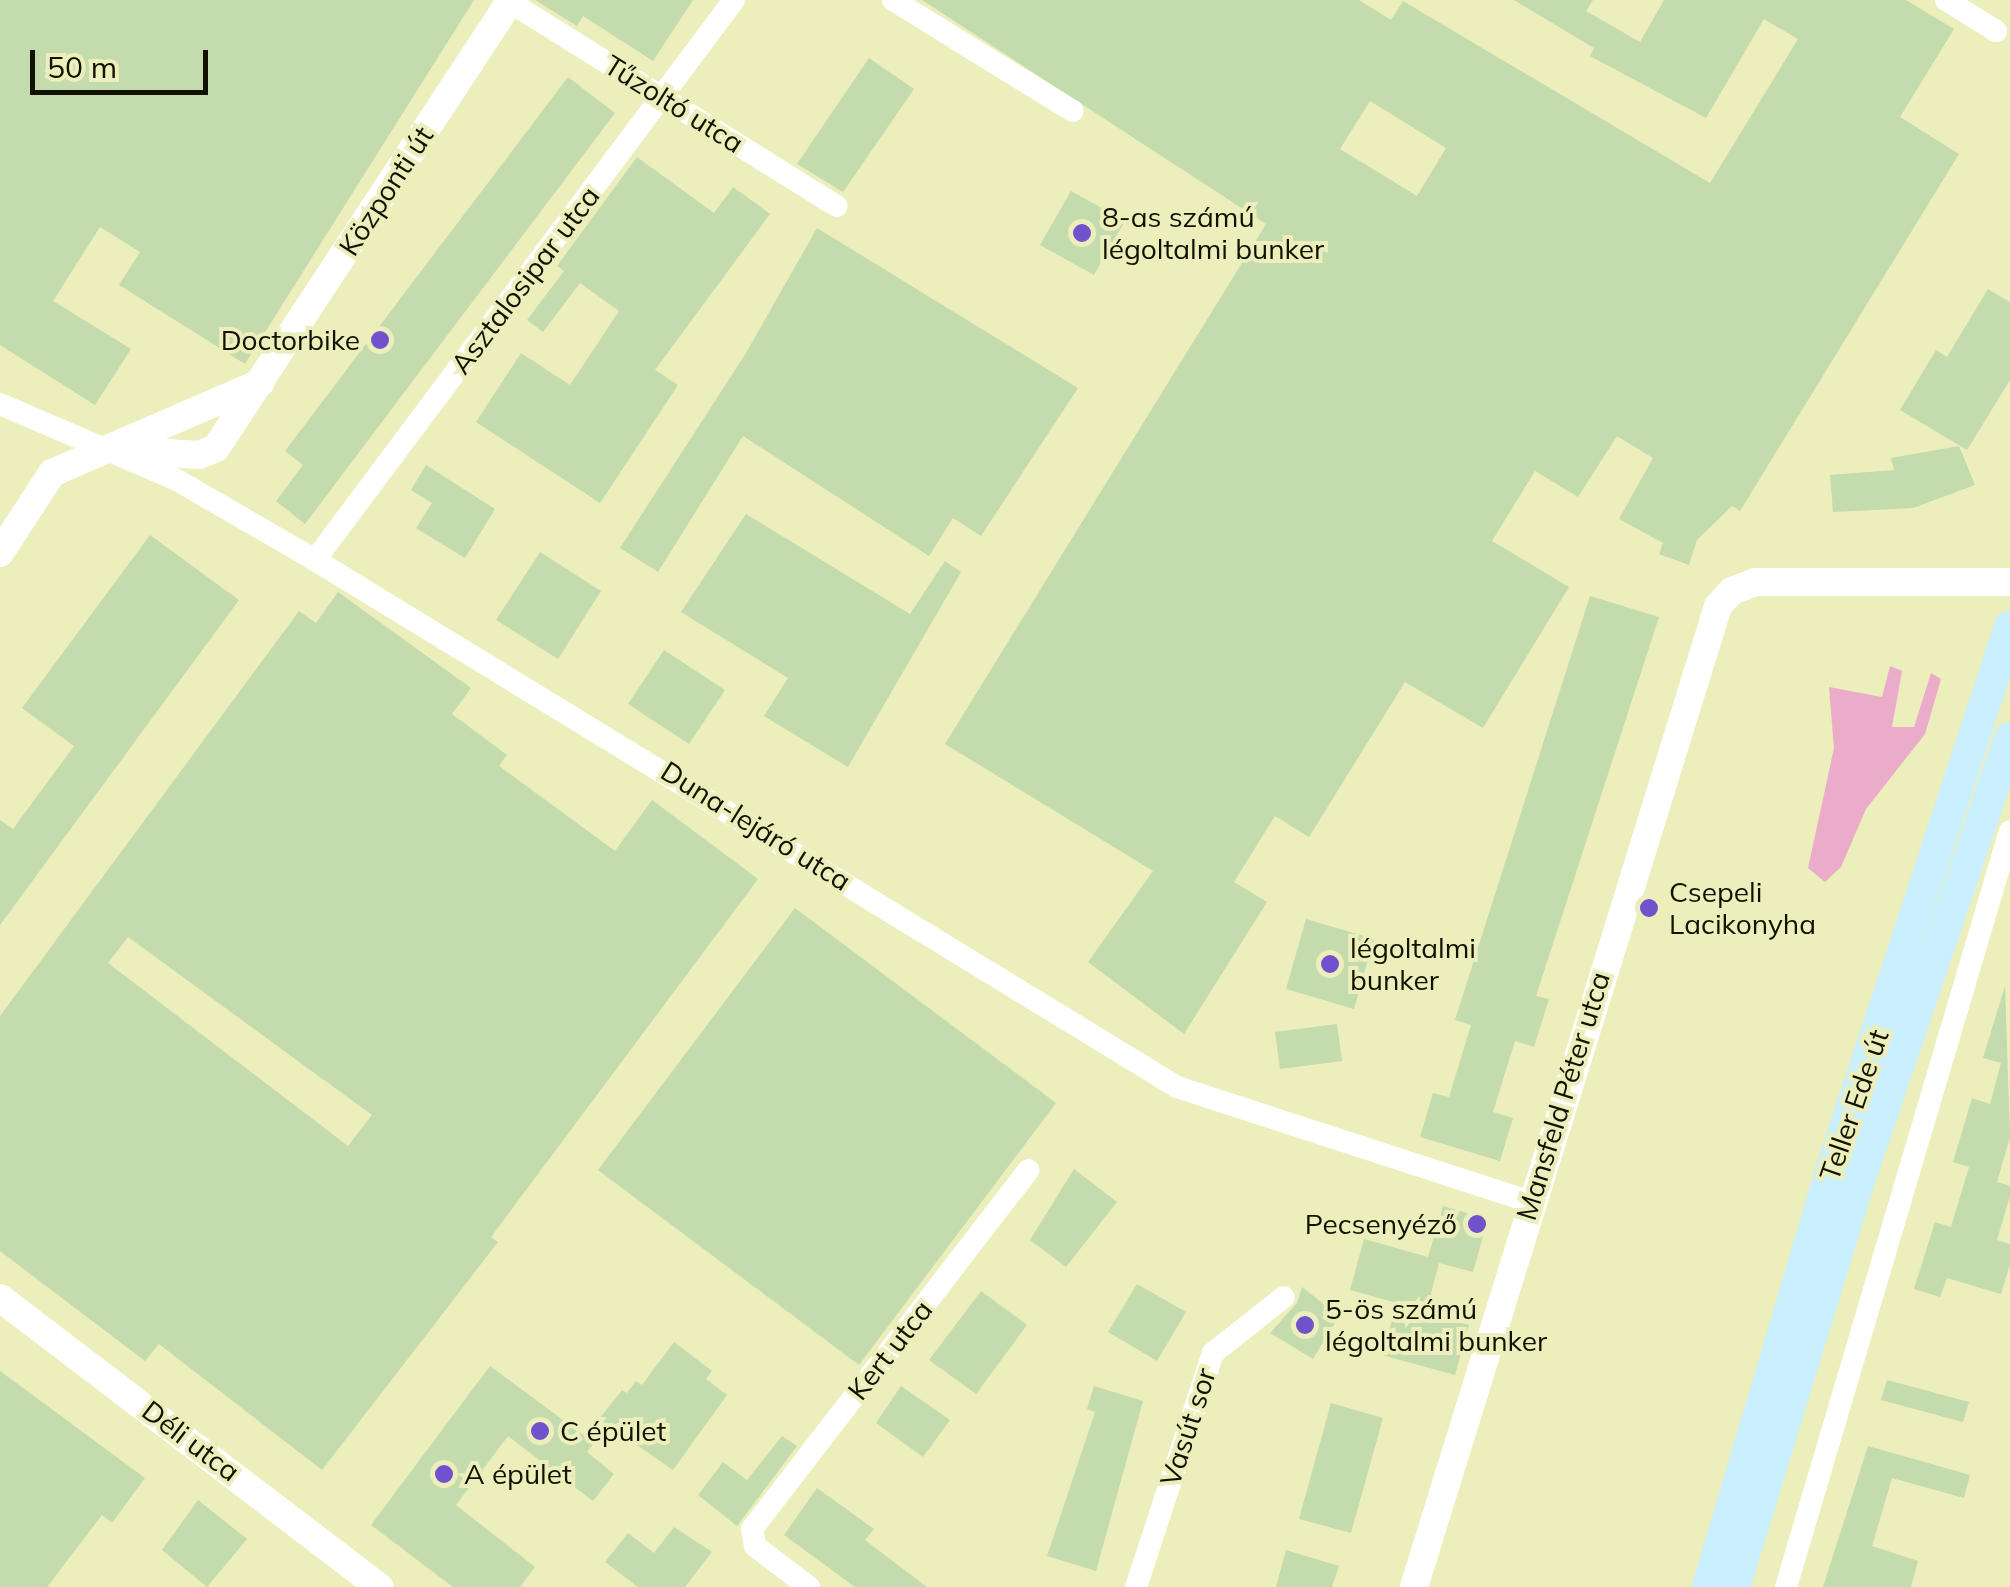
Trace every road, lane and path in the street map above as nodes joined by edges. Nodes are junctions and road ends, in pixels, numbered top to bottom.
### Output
1 (734, 0) edge
2 (893, 0) edge
3 (1946, 0) edge
4 (511, 1) edge
5 (1996, 31) dead end
6 (663, 96) junction
7 (1073, 111) dead end
8 (837, 206) dead end
9 (261, 382) junction
10 (0, 404) edge
11 (109, 450) junction
12 (0, 553) edge
13 (316, 560) junction
14 (2010, 582) edge
15 (2010, 627) edge
16 (2010, 742) edge
17 (2010, 831) edge
18 (1028, 1170) dead end
19 (1531, 1202) junction
20 (1284, 1297) dead end
21 (0, 1298) edge
22 (380, 1587) edge
23 (809, 1587) edge
24 (1136, 1587) edge
25 (1414, 1587) edge
26 (1708, 1587) edge
27 (1734, 1587) edge
28 (1786, 1587) edge

1 - 6 street, Asztalosipar utca
2 - 7 street
3 - 5 street
4 - 6 street, Tűzoltó utca
4 - 9 street, Központi út
6 - 8 street, Tűzoltó utca
6 - 13 street, Asztalosipar utca
9 - 11 street, Központi út
9 - 11 street, Központi út
10 - 11 street, Duna-lejáró utca
11 - 12 street, Központi út
11 - 13 street, Duna-lejáró utca
13 - 19 street, Duna-lejáró utca
14 - 19 street, Mansfeld Péter utca
15 - 26 main road, Teller Ede út
16 - 27 main road, Teller Ede út
17 - 28 street
18 - 23 street, Kert utca
19 - 25 street, Mansfeld Péter utca
20 - 24 street, Vasút sor
21 - 22 street, Déli utca

